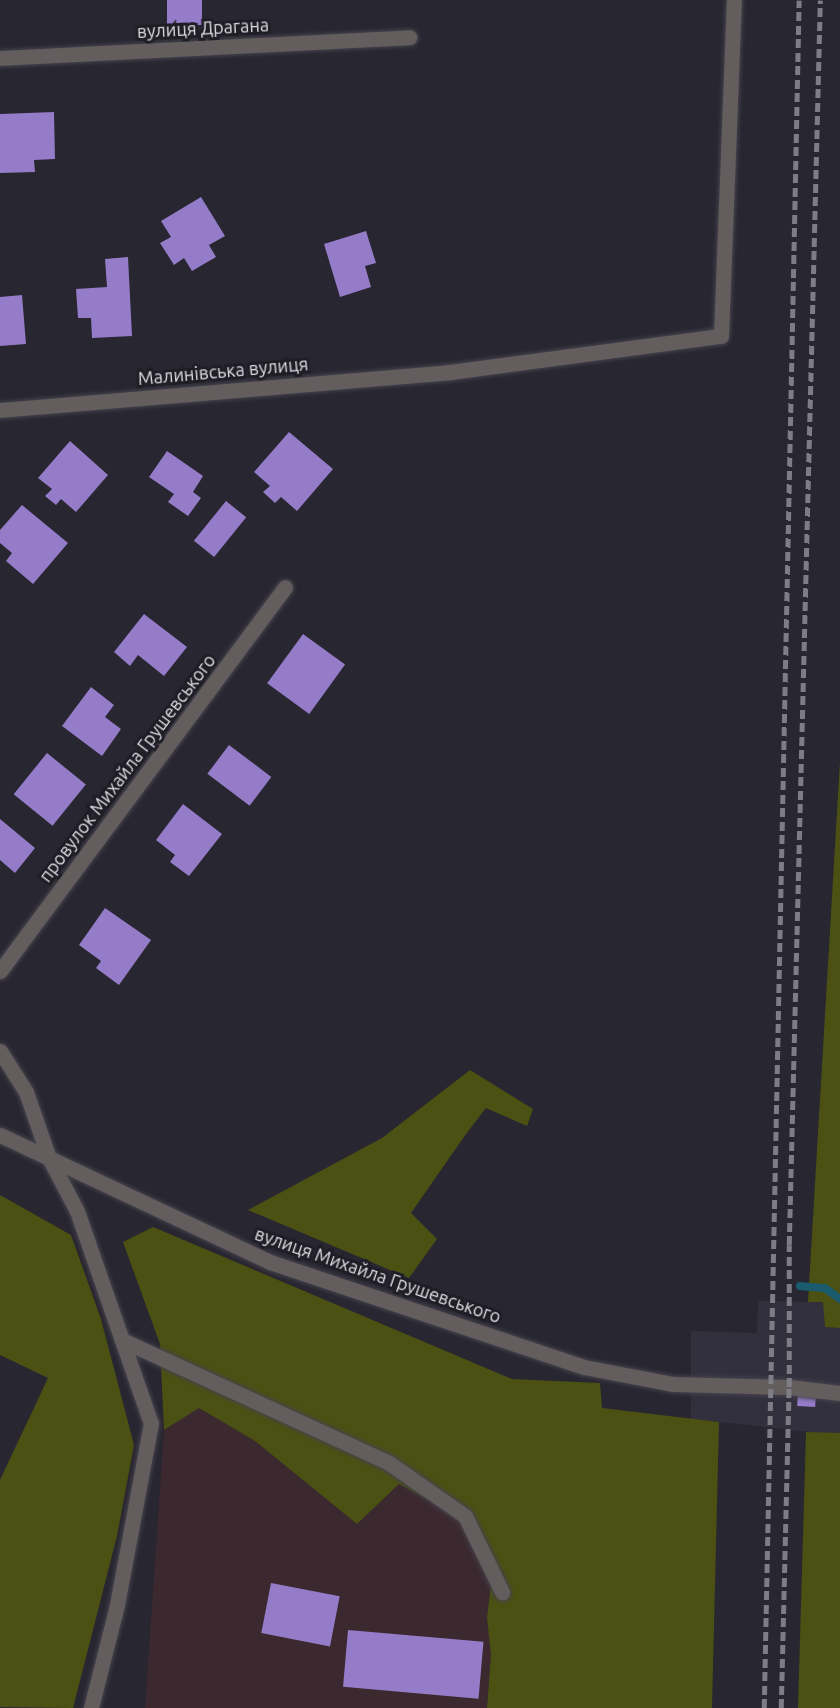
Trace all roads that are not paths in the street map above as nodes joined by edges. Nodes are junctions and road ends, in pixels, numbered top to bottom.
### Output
1 (734, 0) edge
2 (409, 37) dead end
3 (0, 58) edge
4 (0, 410) edge
5 (285, 587) dead end
6 (0, 971) edge
7 (0, 1051) edge
8 (0, 1135) edge
9 (49, 1158) junction
10 (122, 1340) junction
11 (840, 1393) edge
12 (502, 1592) dead end
13 (91, 1708) edge

1 - 4 street, Малинівська вулиця
2 - 3 street, вулиця Драгана
5 - 6 street, провулок Михайла Грушевського
7 - 9 street
8 - 9 street, вулиця Михайла Грушевського
9 - 10 street
9 - 11 street, вулиця Михайла Грушевського
10 - 12 street
10 - 13 street

